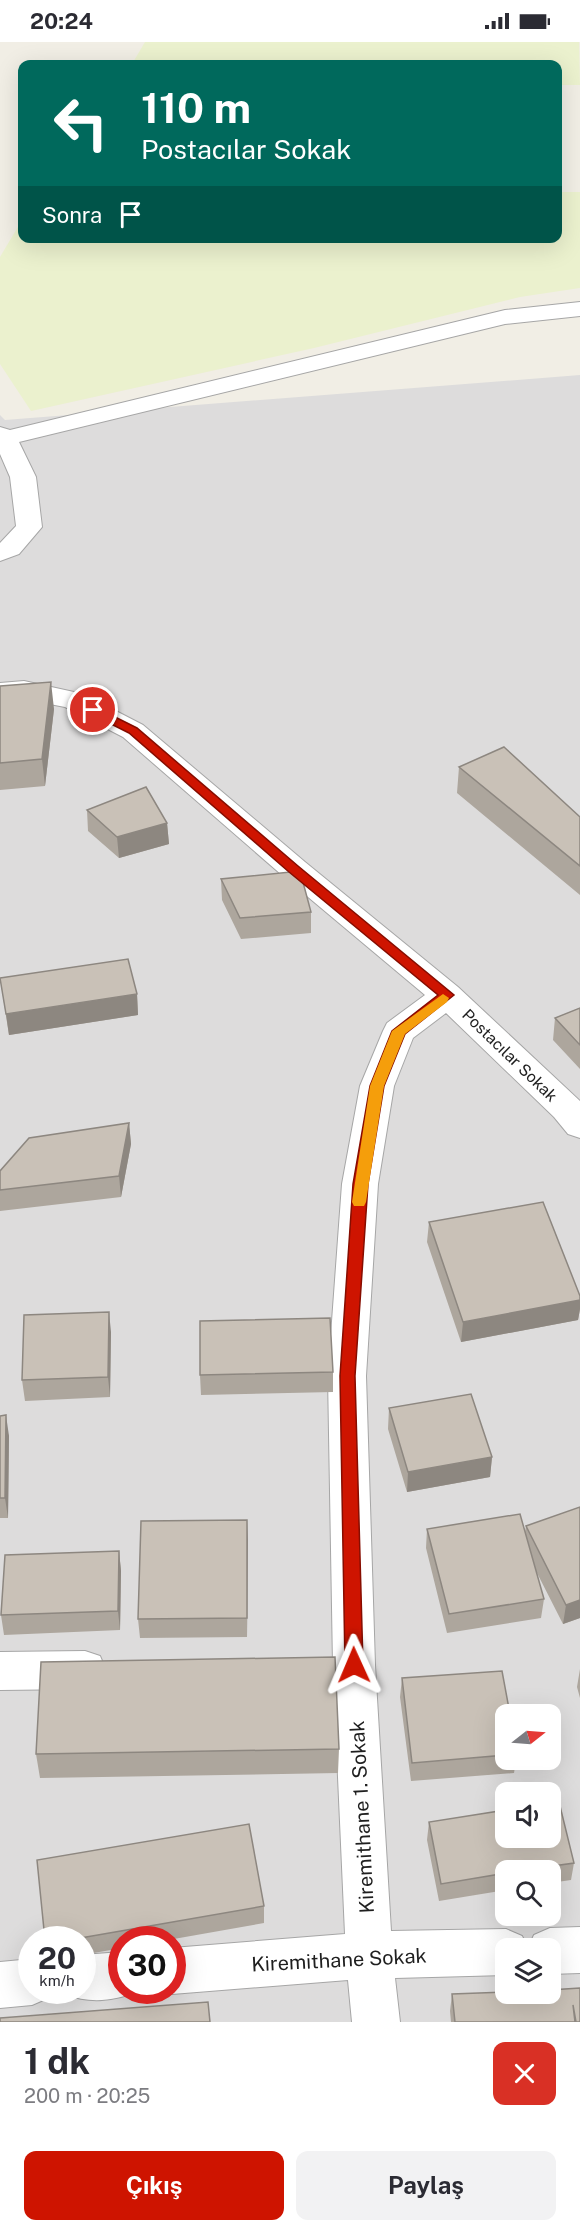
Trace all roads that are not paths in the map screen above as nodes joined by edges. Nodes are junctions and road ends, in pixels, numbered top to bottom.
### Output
1 (580, 309) edge
2 (3, 436) edge
3 (0, 553) edge
4 (0, 692) edge
5 (447, 995) junction
6 (580, 1125) edge
7 (118, 1669) edge
8 (0, 1671) edge
9 (580, 1950) edge
10 (561, 1951) edge
11 (495, 1952) edge
12 (369, 1955) junction
13 (186, 1970) edge
14 (18, 1983) edge
15 (0, 1985) edge
16 (376, 2022) edge

1 - 2 street
2 - 3 street
4 - 5 street, Postacılar Sokak
5 - 6 street, Postacılar Sokak
5 - 12 street, Kiremithane 1. Sokak
7 - 8 street
9 - 10 street
11 - 12 street, Kiremithane Sokak
12 - 13 street, Kiremithane Sokak
12 - 16 street, Kiremithane 1. Sokak
14 - 15 street

